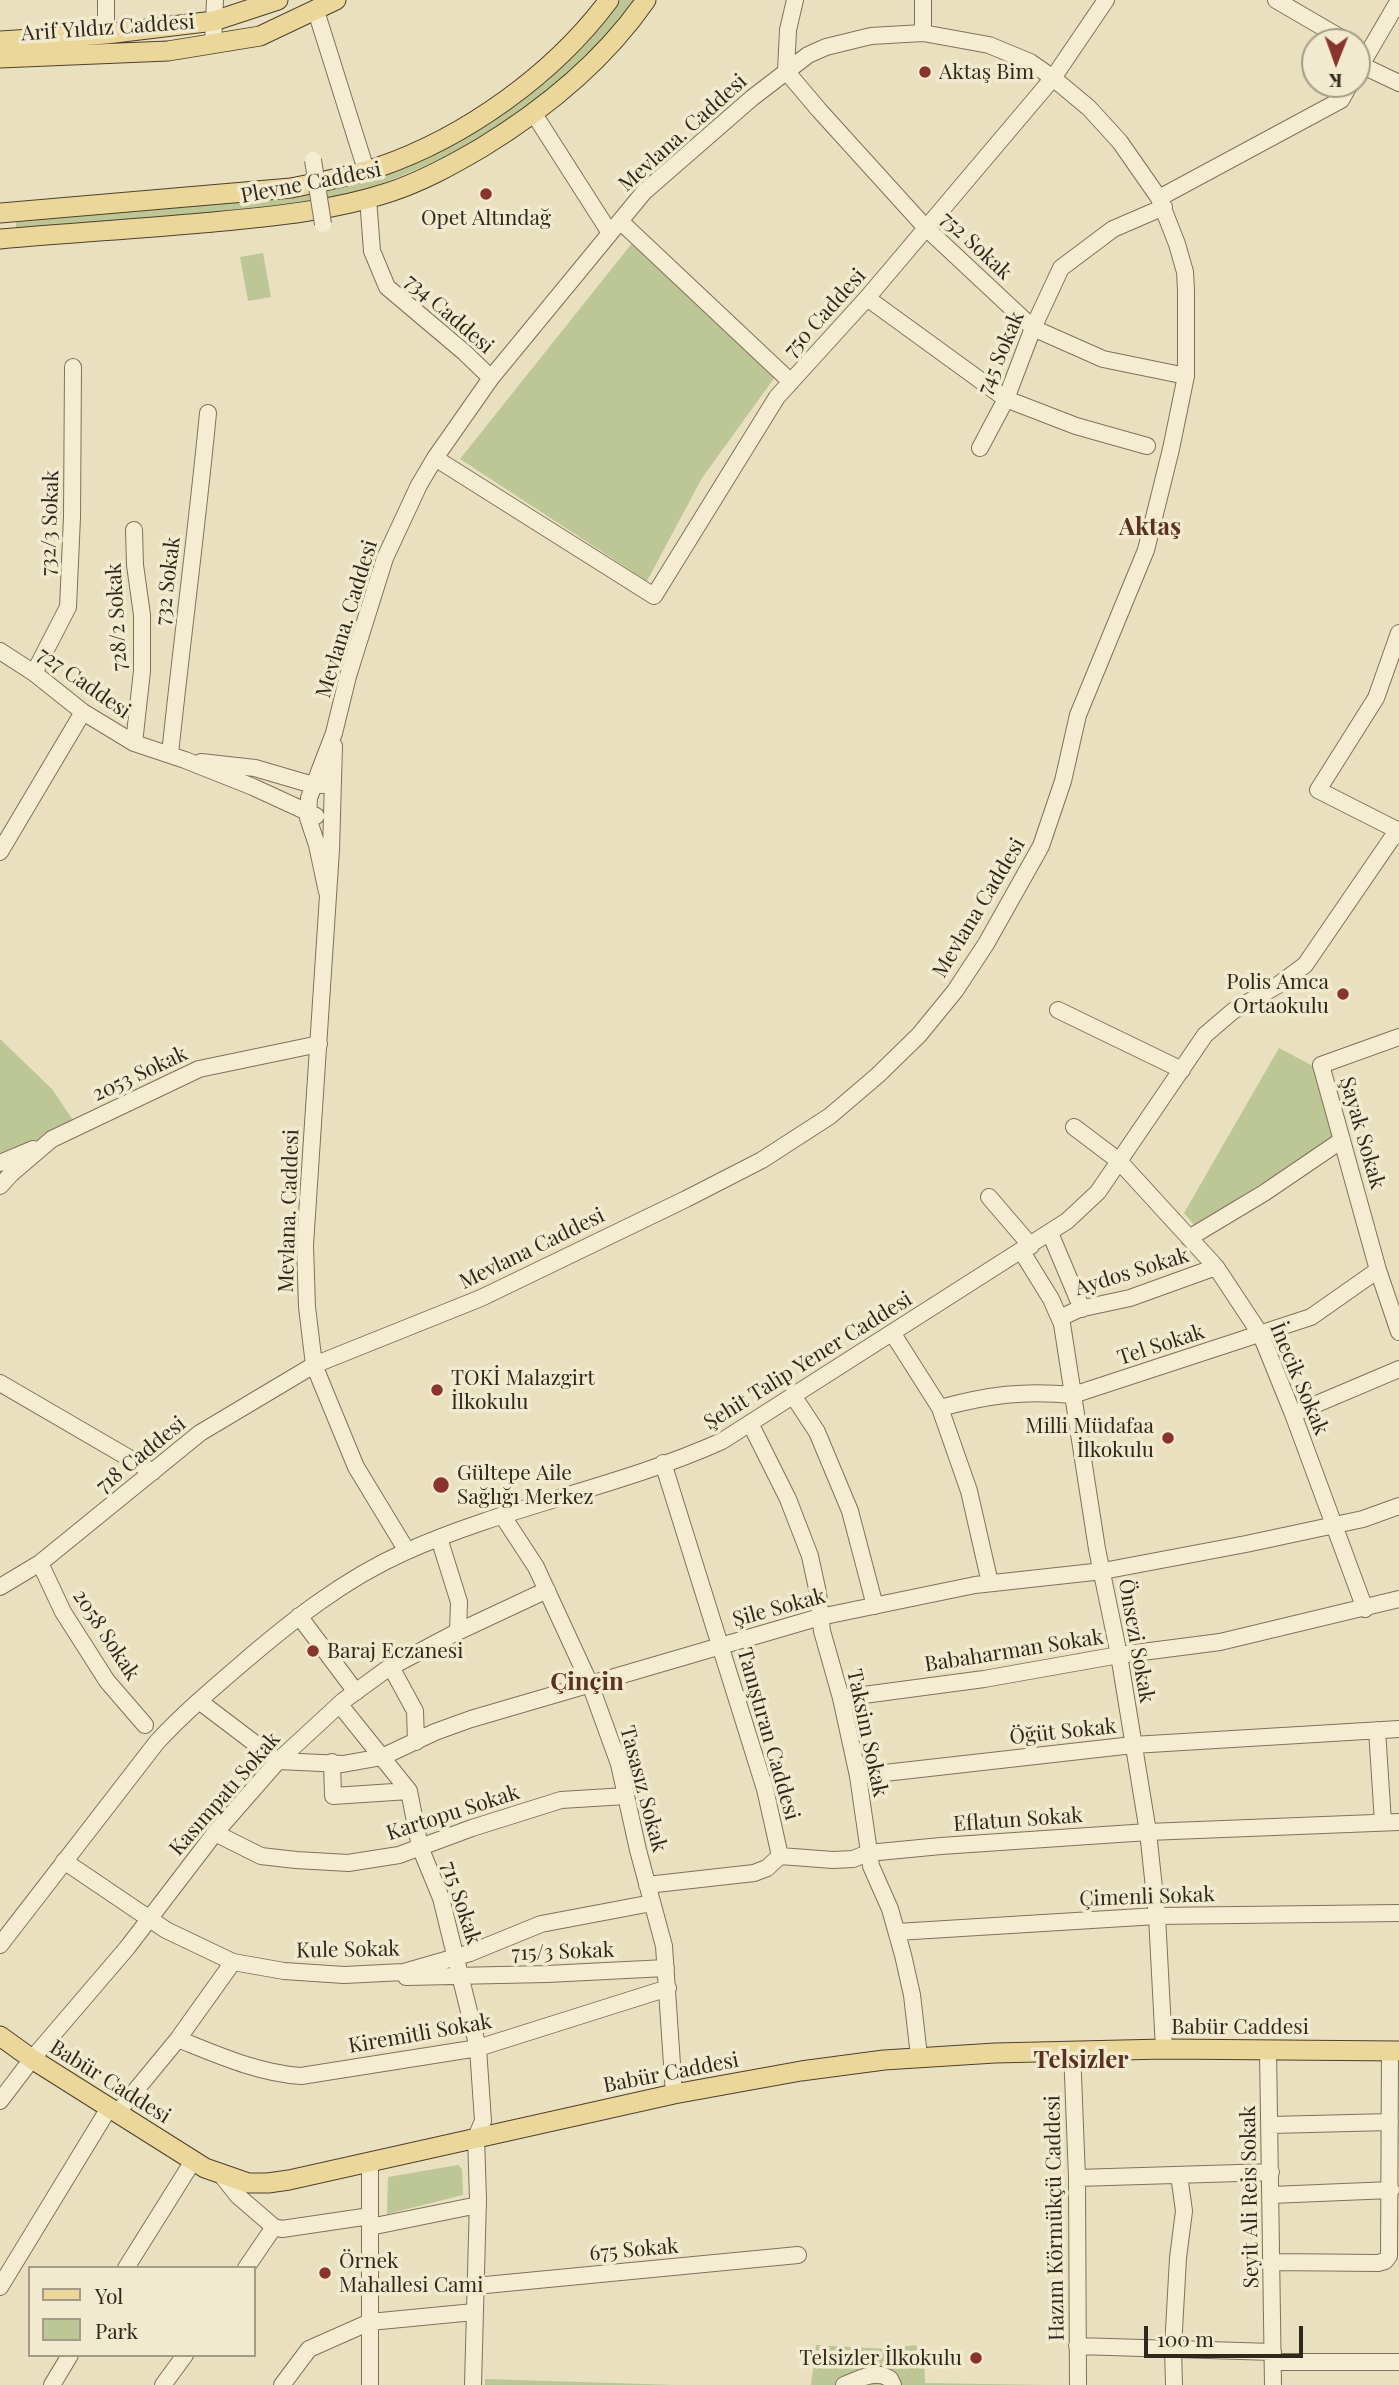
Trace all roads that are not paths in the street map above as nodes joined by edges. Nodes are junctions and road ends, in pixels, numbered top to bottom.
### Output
1 (106, 0) edge
2 (215, 0) edge
3 (278, 0) edge
4 (336, 0) edge
5 (609, 0) edge
6 (646, 0) edge
7 (795, 0) edge
8 (923, 0) edge
9 (1106, 0) edge
10 (1276, 0) edge
11 (1399, 0) edge
12 (316, 11) junction
13 (214, 21) junction
14 (1324, 28) edge
15 (923, 33) junction
16 (106, 34) junction
17 (0, 41) edge
18 (213, 43) junction
19 (1371, 43) edge
20 (0, 58) edge
21 (1371, 65) edge
22 (786, 71) junction
23 (1054, 78) junction
24 (1399, 83) edge
25 (1342, 98) edge
26 (534, 114) junction
27 (313, 160) dead end
28 (366, 170) junction
29 (368, 198) junction
30 (1161, 203) junction
31 (0, 213) edge
32 (323, 224) dead end
33 (615, 227) junction
34 (926, 228) junction
35 (0, 239) edge
36 (867, 298) junction
37 (1033, 328) junction
38 (73, 367) dead end
39 (1186, 376) junction
40 (491, 378) junction
41 (791, 383) junction
42 (1006, 399) junction
43 (208, 413) dead end
44 (1147, 446) dead end
45 (980, 447) dead end
46 (435, 458) junction
47 (134, 530) dead end
48 (1399, 633) edge
49 (0, 651) edge
50 (34, 673) junction
51 (83, 712) junction
52 (334, 733) junction
53 (134, 743) junction
54 (178, 757) junction
55 (313, 785) junction
56 (332, 786) junction
57 (307, 813) junction
58 (332, 822) junction
59 (1399, 832) edge
60 (0, 852) edge
61 (327, 892) junction
62 (1058, 1010) dead end
63 (1399, 1037) edge
64 (318, 1044) junction
65 (1182, 1070) junction
66 (1074, 1127) dead end
67 (1342, 1140) junction
68 (39, 1149) junction
69 (1119, 1161) junction
70 (0, 1163) edge
71 (0, 1186) edge
72 (989, 1197) dead end
73 (1050, 1233) junction
74 (1189, 1238) junction
75 (1026, 1249) junction
76 (1216, 1267) junction
77 (1378, 1270) junction
78 (1082, 1309) junction
79 (1060, 1318) junction
80 (1399, 1332) edge
81 (893, 1334) junction
82 (1261, 1335) junction
83 (314, 1365) junction
84 (1399, 1369) edge
85 (0, 1383) edge
86 (1073, 1395) junction
87 (794, 1397) junction
88 (940, 1408) junction
89 (1293, 1414) junction
90 (751, 1425) junction
91 (663, 1464) junction
92 (153, 1472) junction
93 (1399, 1506) edge
94 (502, 1515) junction
95 (1335, 1525) junction
96 (439, 1538) junction
97 (407, 1551) junction
98 (40, 1563) junction
99 (1103, 1571) junction
100 (990, 1583) junction
101 (0, 1587) edge
102 (547, 1590) junction
103 (1399, 1599) edge
104 (875, 1606) junction
105 (1365, 1609) junction
106 (299, 1616) junction
107 (820, 1617) junction
108 (458, 1632) junction
109 (720, 1646) junction
110 (1119, 1655) junction
111 (391, 1667) junction
112 (590, 1684) junction
113 (356, 1692) junction
114 (841, 1698) junction
115 (199, 1700) junction
116 (340, 1705) junction
117 (145, 1726) dead end
118 (1399, 1728) edge
119 (1377, 1730) junction
120 (416, 1742) junction
121 (1133, 1745) junction
122 (382, 1757) junction
123 (278, 1761) junction
124 (332, 1762) junction
125 (858, 1776) junction
126 (409, 1791) junction
127 (626, 1796) junction
128 (1391, 1822) edge
129 (1148, 1832) junction
130 (215, 1833) junction
131 (420, 1847) junction
132 (868, 1853) junction
133 (779, 1856) junction
134 (64, 1861) junction
135 (647, 1885) junction
136 (652, 1903) junction
137 (1399, 1913) edge
138 (1157, 1916) junction
139 (149, 1920) junction
140 (897, 1931) junction
141 (0, 1945) edge
142 (457, 1956) junction
143 (233, 1962) junction
144 (666, 1968) junction
145 (381, 1973) junction
146 (461, 1977) junction
147 (668, 1988) junction
148 (0, 2036) edge
149 (178, 2039) junction
150 (478, 2048) junction
151 (1164, 2049) junction
152 (1268, 2049) junction
153 (1072, 2050) junction
154 (1395, 2051) edge
155 (919, 2056) junction
156 (32, 2059) junction
157 (674, 2094) junction
158 (0, 2102) edge
159 (113, 2111) junction
160 (1390, 2122) junction
161 (1270, 2125) junction
162 (476, 2137) junction
163 (192, 2161) junction
164 (370, 2162) junction
165 (1271, 2172) junction
166 (1179, 2175) junction
167 (222, 2176) junction
168 (1077, 2178) junction
169 (1391, 2190) junction
170 (1271, 2195) junction
171 (478, 2205) junction
172 (370, 2222) junction
173 (274, 2227) junction
174 (1395, 2245) edge
175 (798, 2255) dead end
176 (1272, 2262) junction
177 (126, 2266) edge
178 (248, 2266) edge
179 (475, 2286) junction
180 (0, 2287) edge
181 (474, 2312) junction
182 (370, 2322) junction
183 (1077, 2346) junction
184 (1173, 2348) junction
185 (69, 2357) edge
186 (184, 2357) edge
187 (1273, 2357) junction
188 (1399, 2362) edge
189 (885, 2382) edge
190 (52, 2385) edge
191 (163, 2385) edge
192 (282, 2385) edge
193 (370, 2385) edge
194 (473, 2385) edge
195 (844, 2385) edge
196 (1077, 2385) edge
197 (1174, 2385) edge
198 (1273, 2385) edge

1 - 16 street
2 - 13 street
3 - 13 main road, Arif Yıldız Caddesi
4 - 12 main road, Arif Yıldız Caddesi
5 - 28 main road, Plevne Caddesi
6 - 26 main road, Plevne Caddesi
7 - 22 street
8 - 15 street
9 - 23 street, 750 Caddesi
10 - 14 street
11 - 19 street
12 - 18 main road, Arif Yıldız Caddesi
12 - 28 street
13 - 16 main road, Arif Yıldız Caddesi
13 - 18 street
15 - 22 street, Mevlana. Caddesi
15 - 23 street, Mevlana. Caddesi
16 - 17 main road, Arif Yıldız Caddesi
18 - 20 main road, Arif Yıldız Caddesi
21 - 24 street
22 - 33 street, Mevlana. Caddesi
22 - 34 street, 752 Sokak
23 - 30 street, Mevlana. Caddesi
23 - 34 street, 750 Caddesi
25 - 30 street, 745 Sokak
26 - 29 main road, Plevne Caddesi
26 - 33 street
27 - 32 street, bridge
28 - 31 main road, Plevne Caddesi
29 - 35 main road, Plevne Caddesi
29 - 40 street, 734 Caddesi
30 - 37 street, 745 Sokak
30 - 39 street, Mevlana Caddesi
33 - 40 street, Mevlana. Caddesi
33 - 41 street
34 - 36 street, 750 Caddesi
34 - 37 street, 752 Sokak
36 - 41 street, 750 Caddesi
36 - 42 street
37 - 39 street, 752 Sokak
37 - 42 street, 745 Sokak
38 - 50 street, 732/3 Sokak
39 - 83 street, Mevlana Caddesi
40 - 46 street, Mevlana. Caddesi
41 - 46 street, 750 Caddesi
42 - 44 street
42 - 45 street, 745 Sokak
43 - 54 street, 732 Sokak
46 - 52 street, Mevlana. Caddesi
47 - 53 street, 728/2 Sokak
48 - 59 street
49 - 50 street, 727 Caddesi
50 - 51 street, 727 Caddesi
51 - 53 street, 727 Caddesi
51 - 60 street
52 - 55 street, Mevlana. Caddesi
52 - 56 street, Mevlana. Caddesi
53 - 54 street, 727 Caddesi
54 - 55 street, 727 Caddesi
54 - 57 street, 727 Caddesi
55 - 56 street, 727 Caddesi
55 - 57 street, Mevlana. Caddesi
56 - 58 street, Mevlana. Caddesi
57 - 58 street, 727 Caddesi
57 - 61 street, Mevlana. Caddesi
58 - 61 street, Mevlana. Caddesi
59 - 65 street, Şehit Talip Yener Caddesi
61 - 64 street, Mevlana. Caddesi
62 - 65 street
63 - 67 street, Şayak Sokak
64 - 68 street, 2053 Sokak
64 - 83 street, Mevlana. Caddesi
65 - 69 street, Şehit Talip Yener Caddesi
66 - 69 street, İnecik Sokak
67 - 74 street
67 - 77 street, Şayak Sokak
68 - 70 street
68 - 71 street, 2053 Sokak
69 - 73 street, Şehit Talip Yener Caddesi
69 - 74 street, İnecik Sokak
72 - 75 street, Önsezi Sokak
73 - 75 street, Şehit Talip Yener Caddesi
73 - 78 street
74 - 76 street, İnecik Sokak
75 - 79 street, Önsezi Sokak
75 - 81 street, Şehit Talip Yener Caddesi
76 - 78 street, Aydos Sokak
76 - 82 street, İnecik Sokak
77 - 80 street, Şayak Sokak
77 - 82 street, Tel Sokak
78 - 79 street, Aydos Sokak
79 - 86 street, Önsezi Sokak
81 - 87 street, Şehit Talip Yener Caddesi
81 - 88 street
82 - 86 street, Tel Sokak
82 - 89 street, İnecik Sokak
83 - 92 street, 718 Caddesi
83 - 97 street, Mevlana. Caddesi
84 - 89 street
85 - 92 street
86 - 88 street, Tel Sokak
86 - 99 street, Önsezi Sokak
87 - 90 street, Şehit Talip Yener Caddesi
87 - 104 street
88 - 100 street
89 - 95 street, İnecik Sokak
90 - 91 street, Şehit Talip Yener Caddesi
90 - 107 street, Taksim Sokak
91 - 94 street, Şehit Talip Yener Caddesi
91 - 109 street, Tanıştıran Caddesi
92 - 98 street, 718 Caddesi
93 - 95 street, Şile Sokak
94 - 96 street, Şehit Talip Yener Caddesi
94 - 102 street, Tasasız Sokak
95 - 99 street, Şile Sokak
95 - 105 street, İnecik Sokak
96 - 97 street, Şehit Talip Yener Caddesi
96 - 108 street
97 - 106 street, Şehit Talip Yener Caddesi
98 - 101 street, 718 Caddesi
98 - 117 street, 2058 Sokak
99 - 100 street, Şile Sokak
99 - 110 street, Önsezi Sokak
100 - 104 street, Şile Sokak
102 - 108 street, Kasımpatı Sokak
102 - 112 street, Tasasız Sokak
103 - 105 street, Babaharman Sokak
104 - 107 street, Şile Sokak
105 - 110 street, Babaharman Sokak
106 - 113 street
106 - 115 street, Şehit Talip Yener Caddesi
107 - 109 street, Şile Sokak
107 - 114 street, Taksim Sokak
108 - 111 street, Kasımpatı Sokak
109 - 112 street, Şile Sokak
109 - 133 street, Tanıştıran Caddesi
110 - 114 street, Babaharman Sokak
110 - 121 street, Önsezi Sokak
111 - 113 street, Kasımpatı Sokak
111 - 120 street
112 - 120 street, Şile Sokak
112 - 127 street, Tasasız Sokak
113 - 116 street, Kasımpatı Sokak
114 - 125 street, Taksim Sokak
115 - 123 street
115 - 134 street, Şehit Talip Yener Caddesi
116 - 122 street, 715 Sokak
116 - 123 street, Kasımpatı Sokak
118 - 119 street, Öğüt Sokak
119 - 121 street, Öğüt Sokak
119 - 128 street
120 - 122 street, Şile Sokak
121 - 125 street, Öğüt Sokak
121 - 129 street, Önsezi Sokak
122 - 124 street, Şile Sokak
122 - 126 street, 715 Sokak
123 - 124 street, Şile Sokak
123 - 130 street, Kasımpatı Sokak
124 - 126 street
125 - 132 street, Taksim Sokak
126 - 131 street, 715 Sokak
127 - 131 street, Kartopu Sokak
127 - 135 street, Tasasız Sokak
128 - 129 street, Eflatun Sokak
129 - 132 street, Eflatun Sokak
129 - 138 street, Önsezi Sokak
130 - 131 street, Kartopu Sokak
130 - 139 street, Kasımpatı Sokak
131 - 142 street, 715 Sokak
132 - 133 street, Eflatun Sokak
132 - 140 street, Taksim Sokak
133 - 135 street
134 - 139 street, Kule Sokak
134 - 141 street, Şehit Talip Yener Caddesi
135 - 136 street, Tasasız Sokak
136 - 142 street, Kule Sokak
136 - 144 street, Tasasız Sokak
137 - 138 street, Çimenli Sokak
138 - 140 street, Çimenli Sokak
138 - 151 street, Önsezi Sokak
139 - 143 street, Kule Sokak
139 - 156 street, Kasımpatı Sokak
140 - 155 street, Taksim Sokak
142 - 145 street, Kule Sokak
142 - 146 street, 715 Sokak
143 - 145 street, Kule Sokak
143 - 149 street
144 - 146 street, 715/3 Sokak
144 - 147 street, Tasasız Sokak
145 - 146 street, 715/3 Sokak
146 - 150 street, 715 Sokak
147 - 150 street, Kiremitli Sokak
147 - 157 street, Tasasız Sokak
148 - 156 main road, Babür Caddesi
149 - 150 street, Kiremitli Sokak
149 - 159 street
150 - 162 street, 715 Sokak
151 - 152 main road, Babür Caddesi
151 - 153 main road, Babür Caddesi
152 - 154 main road, Babür Caddesi
152 - 161 street, Seyit Ali Reis Sokak
153 - 155 main road, Babür Caddesi
153 - 168 street, Hazım Körmükçü Caddesi
154 - 160 street
155 - 157 main road, Babür Caddesi
156 - 158 street, Kasımpatı Sokak
156 - 159 main road, Babür Caddesi
157 - 162 main road, Babür Caddesi
159 - 163 main road, Babür Caddesi
159 - 180 street
160 - 161 street
160 - 169 street
161 - 165 street, Seyit Ali Reis Sokak
162 - 164 main road, Babür Caddesi
162 - 171 street, 715 Sokak
163 - 167 main road, Babür Caddesi
163 - 177 street
164 - 167 main road, Babür Caddesi
164 - 172 street
165 - 166 street
165 - 170 street, Seyit Ali Reis Sokak
166 - 168 street
166 - 184 street
167 - 173 street
168 - 183 street, Hazım Körmükçü Caddesi
169 - 170 street
169 - 174 street
170 - 176 street, Seyit Ali Reis Sokak
171 - 172 street
171 - 179 street, 715 Sokak
172 - 173 street
172 - 182 street
173 - 178 street
174 - 176 street
175 - 179 street, 675 Sokak
176 - 187 street, Seyit Ali Reis Sokak
179 - 181 street, 715 Sokak
181 - 182 street
181 - 194 street, 715 Sokak
182 - 192 street
182 - 193 street
183 - 184 street
183 - 196 street, Hazım Körmükçü Caddesi
184 - 187 street
184 - 197 street
185 - 190 street
186 - 191 street
187 - 188 street
187 - 198 street, Seyit Ali Reis Sokak
189 - 195 street

